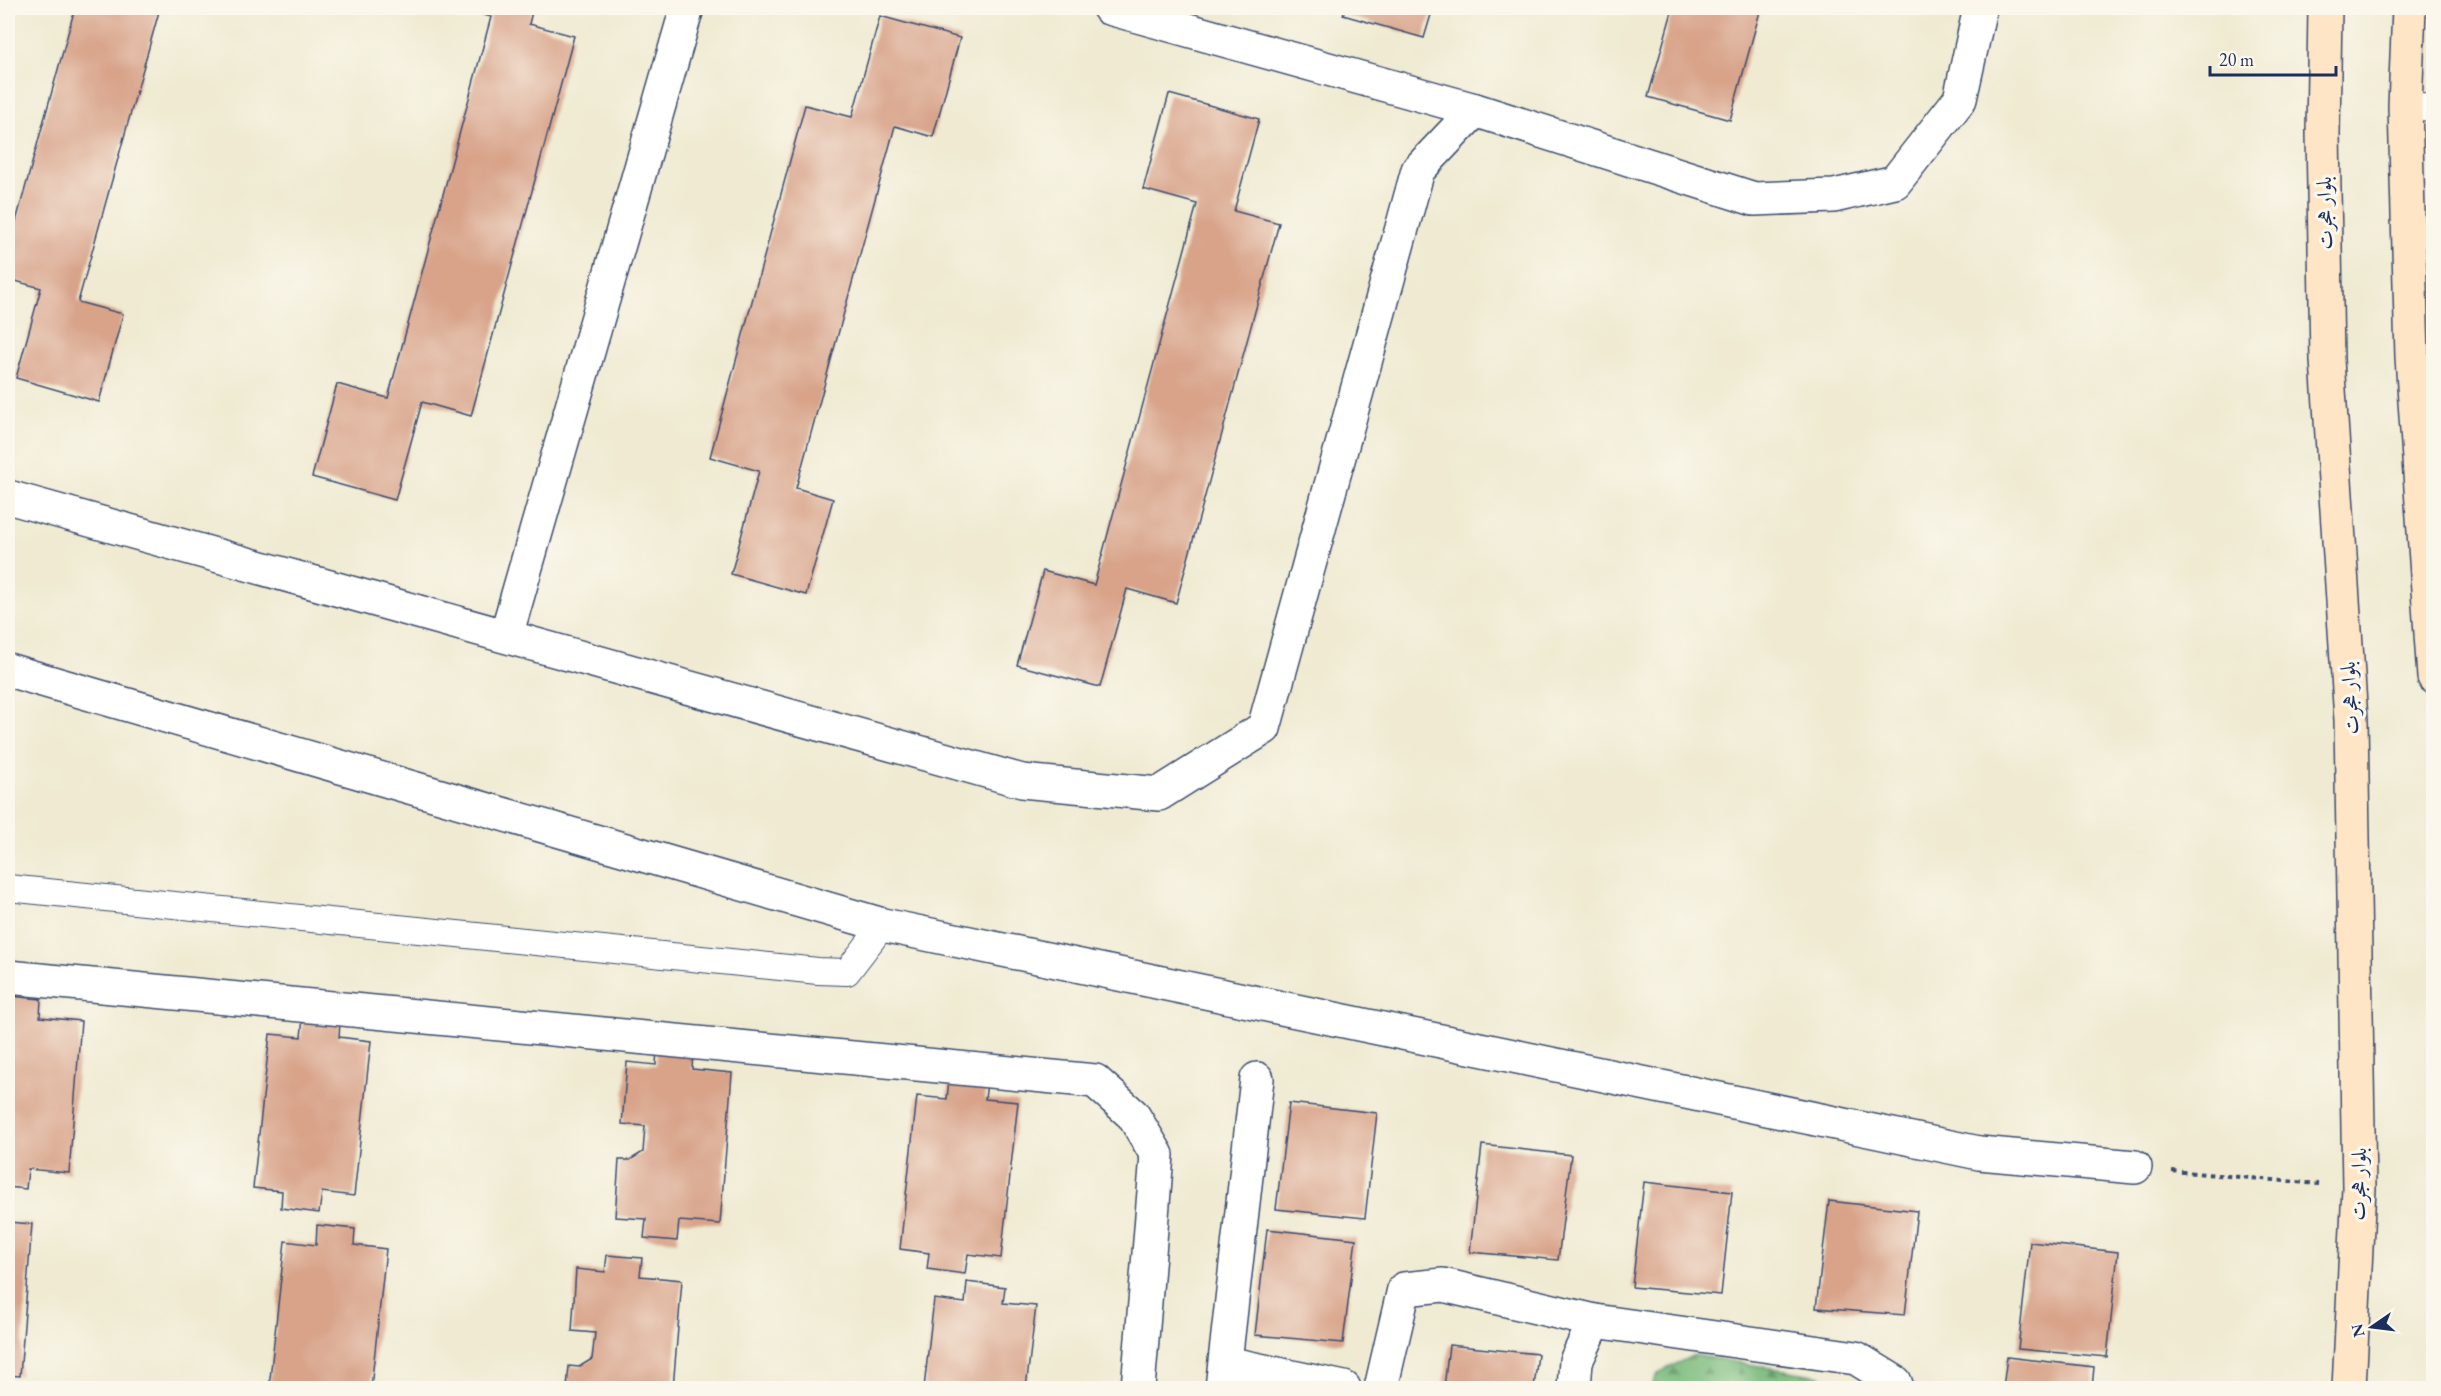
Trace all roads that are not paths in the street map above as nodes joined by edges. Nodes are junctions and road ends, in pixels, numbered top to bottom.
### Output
1 (687, 8) edge
2 (1109, 8) edge
3 (1980, 8) edge
4 (2325, 8) edge
5 (2409, 8) edge
6 (2419, 107) edge
7 (1475, 110) junction
8 (8, 497) edge
9 (506, 636) junction
10 (8, 670) edge
11 (2433, 677) edge
12 (8, 888) edge
13 (883, 925) junction
14 (8, 977) edge
15 (1257, 1079) dead end
16 (2135, 1167) road end
17 (1595, 1321) junction
18 (1224, 1376) edge
19 (1138, 1389) edge
20 (1344, 1389) edge
21 (1381, 1389) edge
22 (1574, 1389) edge
23 (1897, 1389) edge
24 (2349, 1389) edge

1 - 9 street
2 - 7 street
3 - 7 street
4 - 24 main road, بلوار هجرت
5 - 6 main road
6 - 11 main road
7 - 9 street
8 - 9 street
10 - 13 street
12 - 13 lane
13 - 16 street
14 - 19 street
15 - 18 street
17 - 21 street
17 - 22 street
17 - 23 street
18 - 20 street

